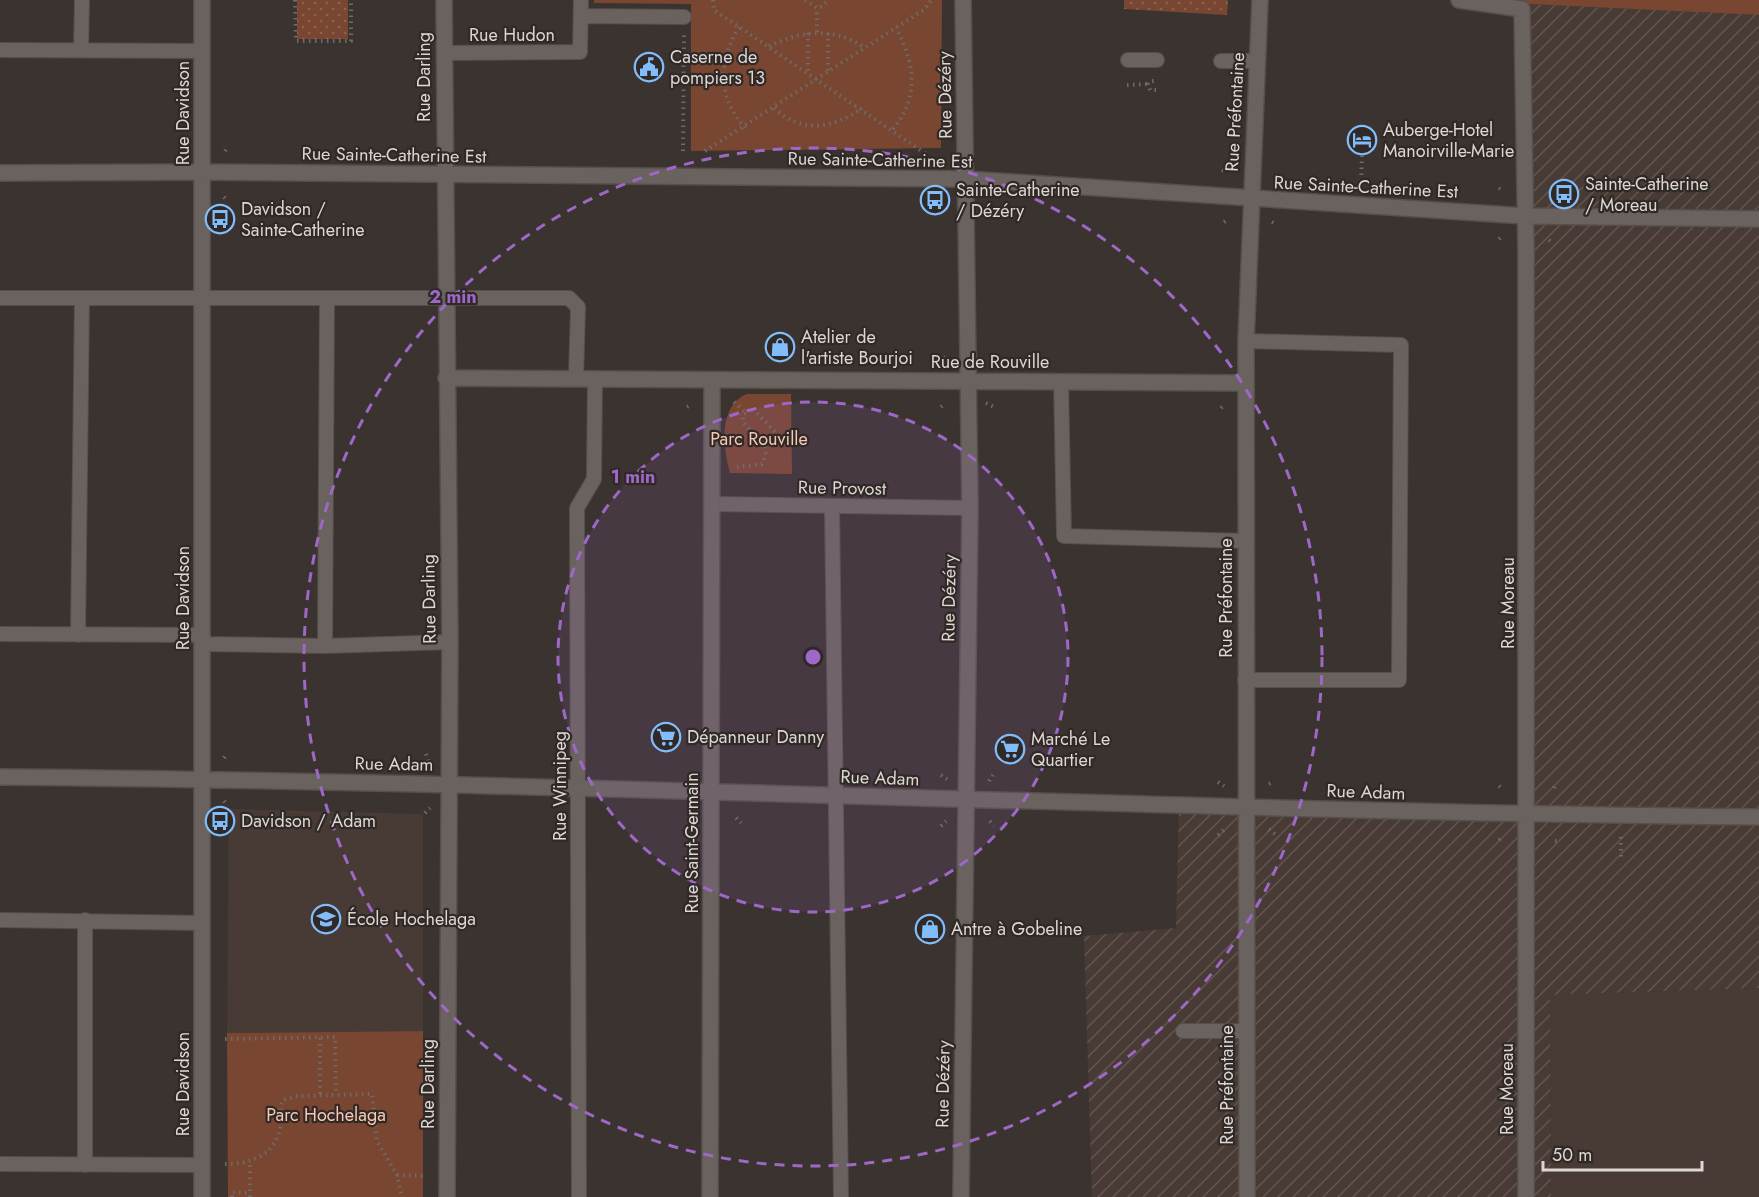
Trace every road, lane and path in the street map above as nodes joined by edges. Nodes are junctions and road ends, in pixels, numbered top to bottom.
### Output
1 (82, 0) edge
2 (202, 0) edge
3 (295, 0) edge
4 (351, 0) edge
5 (444, 0) edge
6 (581, 0) edge
7 (713, 0) edge
8 (806, 0) edge
9 (828, 0) edge
10 (931, 0) edge
11 (963, 0) edge
12 (1260, 0) edge
13 (1459, 0) edge
14 (817, 8) junction
15 (581, 16) junction
16 (684, 17) joint
17 (739, 27) junction
18 (896, 28) junction
19 (817, 32) junction
20 (808, 33) junction
21 (828, 33) junction
22 (769, 46) junction
23 (865, 48) junction
24 (0, 50) edge
25 (81, 51) junction
26 (202, 51) junction
27 (444, 53) junction
28 (1128, 60) dead end
29 (1157, 60) dead end
30 (1221, 61) dead end
31 (1256, 62) junction
32 (828, 71) junction
33 (808, 72) junction
34 (818, 78) junction
35 (1156, 81) dead end
36 (1148, 84) junction
37 (1127, 85) dead end
38 (1156, 90) dead end
39 (774, 108) junction
40 (862, 108) junction
41 (745, 128) junction
42 (893, 129) junction
43 (683, 152) dead end
44 (705, 152) dead end
45 (926, 154) dead end
46 (1362, 156) dead end
47 (202, 172) junction
48 (0, 173) edge
49 (444, 176) junction
50 (965, 179) junction
51 (1361, 181) dead end
52 (1250, 200) junction
53 (1526, 216) junction
54 (1759, 219) edge
55 (0, 298) edge
56 (82, 298) junction
57 (327, 298) junction
58 (446, 298) junction
59 (203, 299) junction
60 (1246, 341) junction
61 (446, 378) junction
62 (576, 379) junction
63 (595, 379) junction
64 (712, 380) junction
65 (968, 381) junction
66 (1061, 381) junction
67 (1246, 383) junction
68 (734, 402) dead end
69 (986, 403) dead end
70 (996, 408) dead end
71 (746, 412) junction
72 (764, 446) junction
73 (737, 467) dead end
74 (714, 504) junction
75 (832, 506) junction
76 (970, 508) junction
77 (1246, 541) junction
78 (0, 634) edge
79 (78, 635) junction
80 (203, 640) junction
81 (450, 642) junction
82 (325, 646) junction
83 (1245, 680) junction
84 (426, 754) dead end
85 (429, 763) dead end
86 (941, 775) dead end
87 (993, 775) dead end
88 (0, 777) edge
89 (203, 779) junction
90 (947, 779) dead end
91 (989, 781) dead end
92 (1274, 781) dead end
93 (1218, 782) dead end
94 (1269, 784) dead end
95 (450, 785) junction
96 (1224, 786) dead end
97 (578, 789) junction
98 (711, 793) junction
99 (837, 797) junction
100 (966, 800) junction
101 (224, 801) dead end
102 (227, 805) dead end
103 (430, 808) dead end
104 (1246, 808) junction
105 (425, 813) dead end
106 (1528, 815) junction
107 (1759, 817) edge
108 (736, 818) dead end
109 (946, 821) dead end
110 (990, 821) dead end
111 (741, 823) dead end
112 (941, 826) dead end
113 (994, 826) dead end
114 (1226, 828) dead end
115 (1269, 829) dead end
116 (1275, 834) dead end
117 (1218, 835) dead end
118 (1621, 837) dead end
119 (1621, 857) dead end
120 (0, 920) edge
121 (85, 920) junction
122 (202, 923) junction
123 (1183, 1031) dead end
124 (1246, 1031) junction
125 (320, 1038) junction
126 (225, 1039) dead end
127 (320, 1095) junction
128 (336, 1095) junction
129 (250, 1163) junction
130 (0, 1164) edge
131 (225, 1164) dead end
132 (85, 1165) junction
133 (202, 1165) junction
134 (397, 1175) junction
135 (426, 1176) dead end
136 (250, 1195) edge
137 (202, 1197) edge
138 (232, 1197) edge
139 (402, 1197) edge
140 (447, 1197) edge
141 (579, 1197) edge
142 (710, 1197) edge
143 (841, 1197) edge
144 (962, 1197) edge
145 (1247, 1197) edge
146 (1526, 1197) edge

1 - 25 lane
2 - 26 street, Rue Davidson
3 - 4 path
5 - 27 street, Rue Darling
6 - 15 lane
7 - 17 path
8 - 14 path
9 - 14 path
10 - 18 path
11 - 50 street, Rue Dézéry
12 - 31 street, Rue Préfontaine
13 - 53 street, Rue Moreau
14 - 19 path
15 - 16 lane
15 - 27 lane, Rue Hudon
16 - 43 path
17 - 22 path
17 - 41 path
18 - 23 path
18 - 42 path
19 - 20 path
19 - 21 path
20 - 22 path
20 - 33 path
21 - 23 path
21 - 32 path
22 - 33 path
23 - 32 path
24 - 25 lane
25 - 26 lane
26 - 47 street, Rue Davidson
27 - 49 street, Rue Darling
28 - 29 lane
30 - 31 lane
31 - 52 street, Rue Préfontaine
32 - 34 path
33 - 34 path
34 - 39 path
34 - 40 path
35 - 36 path
36 - 37 path
36 - 38 path
39 - 40 path
39 - 41 path
40 - 42 path
41 - 44 path
42 - 45 path
46 - 51 path
47 - 48 street, Rue Sainte-Catherine Est
47 - 49 street, Rue Sainte-Catherine Est
47 - 59 street, Rue Davidson
49 - 50 street, Rue Sainte-Catherine Est
49 - 58 street, Rue Darling
50 - 52 street, Rue Sainte-Catherine Est
50 - 65 street, Rue Dézéry
52 - 53 street, Rue Sainte-Catherine Est
52 - 60 street, Rue Préfontaine
53 - 54 street, Rue Sainte-Catherine Est
53 - 106 street, Rue Moreau
55 - 56 lane
56 - 59 lane
56 - 79 lane
57 - 58 lane
57 - 59 lane
57 - 82 lane
58 - 61 street, Rue Darling
58 - 62 lane
59 - 80 street, Rue Davidson
60 - 67 street, Rue Préfontaine
60 - 83 lane
61 - 62 street, Rue de Rouville
61 - 81 street, Rue Darling
62 - 63 street, Rue de Rouville
63 - 64 street, Rue de Rouville
63 - 97 lane, Rue Winnipeg
64 - 65 street, Rue de Rouville
64 - 74 street, Rue Saint-Germain
65 - 66 street, Rue de Rouville
65 - 76 street, Rue Dézéry
66 - 67 street, Rue de Rouville
66 - 77 lane
67 - 77 street, Rue Préfontaine
68 - 71 path
69 - 70 path
71 - 72 path
71 - 72 path
72 - 73 path
74 - 75 lane, Rue Provost
74 - 98 street, Rue Saint-Germain
75 - 76 lane, Rue Provost
75 - 99 lane
76 - 100 street, Rue Dézéry
77 - 83 street, Rue Préfontaine
78 - 79 lane
79 - 80 lane
80 - 82 lane
80 - 89 street, Rue Davidson
81 - 82 lane
81 - 95 street, Rue Darling
83 - 104 street, Rue Préfontaine
84 - 85 path
86 - 90 path
87 - 91 path
88 - 89 street, Rue Adam
89 - 95 street, Rue Adam
89 - 122 street, Rue Davidson
92 - 94 path
93 - 96 path
95 - 97 street, Rue Adam
95 - 140 street, Rue Darling
97 - 98 street, Rue Adam
97 - 141 lane, Rue Winnipeg
98 - 99 street, Rue Adam
98 - 142 street, Rue Saint-Germain
99 - 100 street, Rue Adam
99 - 143 lane
100 - 104 street, Rue Adam
100 - 144 street, Rue Dézéry
101 - 102 path
103 - 105 path
104 - 106 street, Rue Adam
104 - 124 street, Rue Préfontaine
106 - 107 street, Rue Adam
106 - 146 street, Rue Moreau
108 - 111 path
109 - 112 path
110 - 113 path
114 - 117 path
115 - 116 path
118 - 119 path
120 - 121 lane
121 - 122 lane
121 - 132 lane
122 - 133 street, Rue Davidson
123 - 124 lane
124 - 145 street, Rue Préfontaine
125 - 126 path
125 - 127 path
125 - 128 path
127 - 128 path
127 - 129 path
128 - 134 path
129 - 131 path
129 - 136 path
130 - 132 lane
132 - 133 lane
133 - 137 street, Rue Davidson
134 - 135 path
134 - 139 path
136 - 138 path

